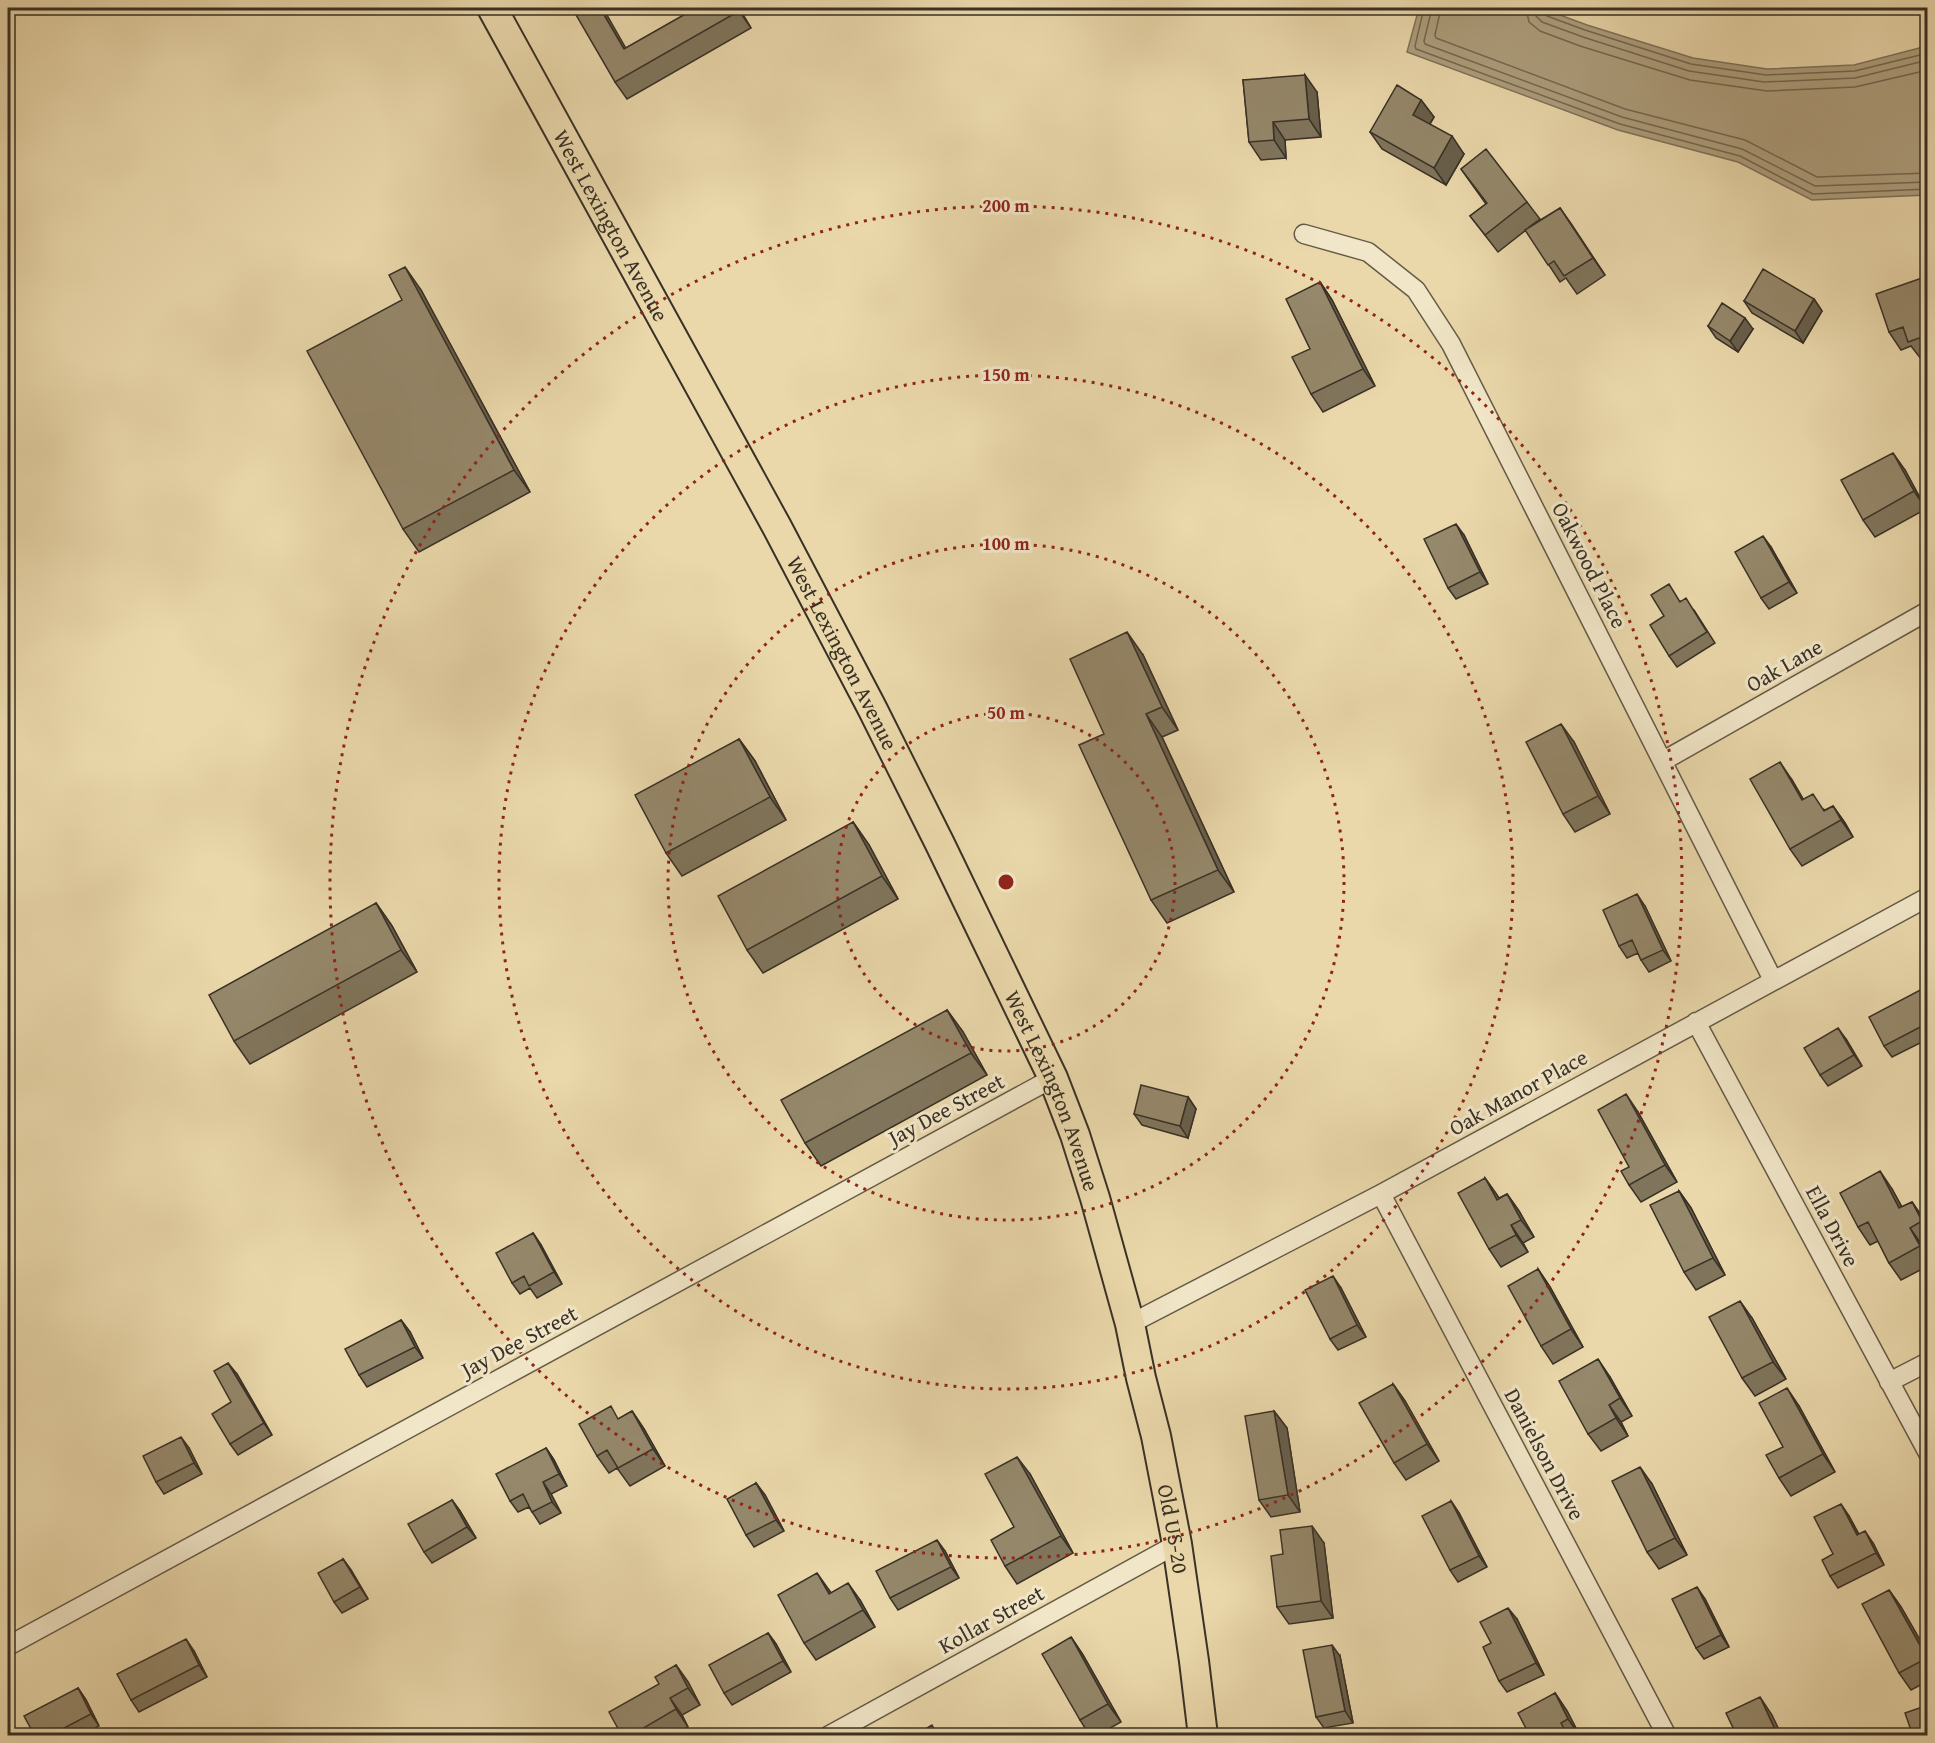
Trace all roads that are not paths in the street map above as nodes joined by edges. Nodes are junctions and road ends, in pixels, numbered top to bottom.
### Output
1 (492, 8) edge
2 (1304, 234) dead end
3 (1928, 611) edge
4 (1663, 761) junction
5 (1928, 897) edge
6 (1773, 980) junction
7 (1696, 1022) junction
8 (1053, 1078) junction
9 (1381, 1194) junction
10 (1130, 1324) junction
11 (1928, 1362) edge
12 (1889, 1382) junction
13 (1928, 1453) edge
14 (1177, 1544) junction
15 (8, 1646) edge
16 (828, 1736) edge
17 (1203, 1736) edge
18 (1667, 1736) edge

1 - 8 main road, West Lexington Avenue
2 - 4 street, Oakwood Place
3 - 4 street, Oak Lane
4 - 6 street, Oakwood Place
5 - 6 street, Oak Manor Place
6 - 7 street, Oak Manor Place
7 - 9 street, Oak Manor Place
7 - 12 street, Ella Drive
8 - 10 main road, West Lexington Avenue
8 - 15 street, Jay Dee Street
9 - 10 street, Oak Manor Place
9 - 18 street, Danielson Drive
10 - 14 main road, Old US-20
11 - 12 street
12 - 13 street, Ella Drive
14 - 16 street, Kollar Street
14 - 17 main road, Old US-20

